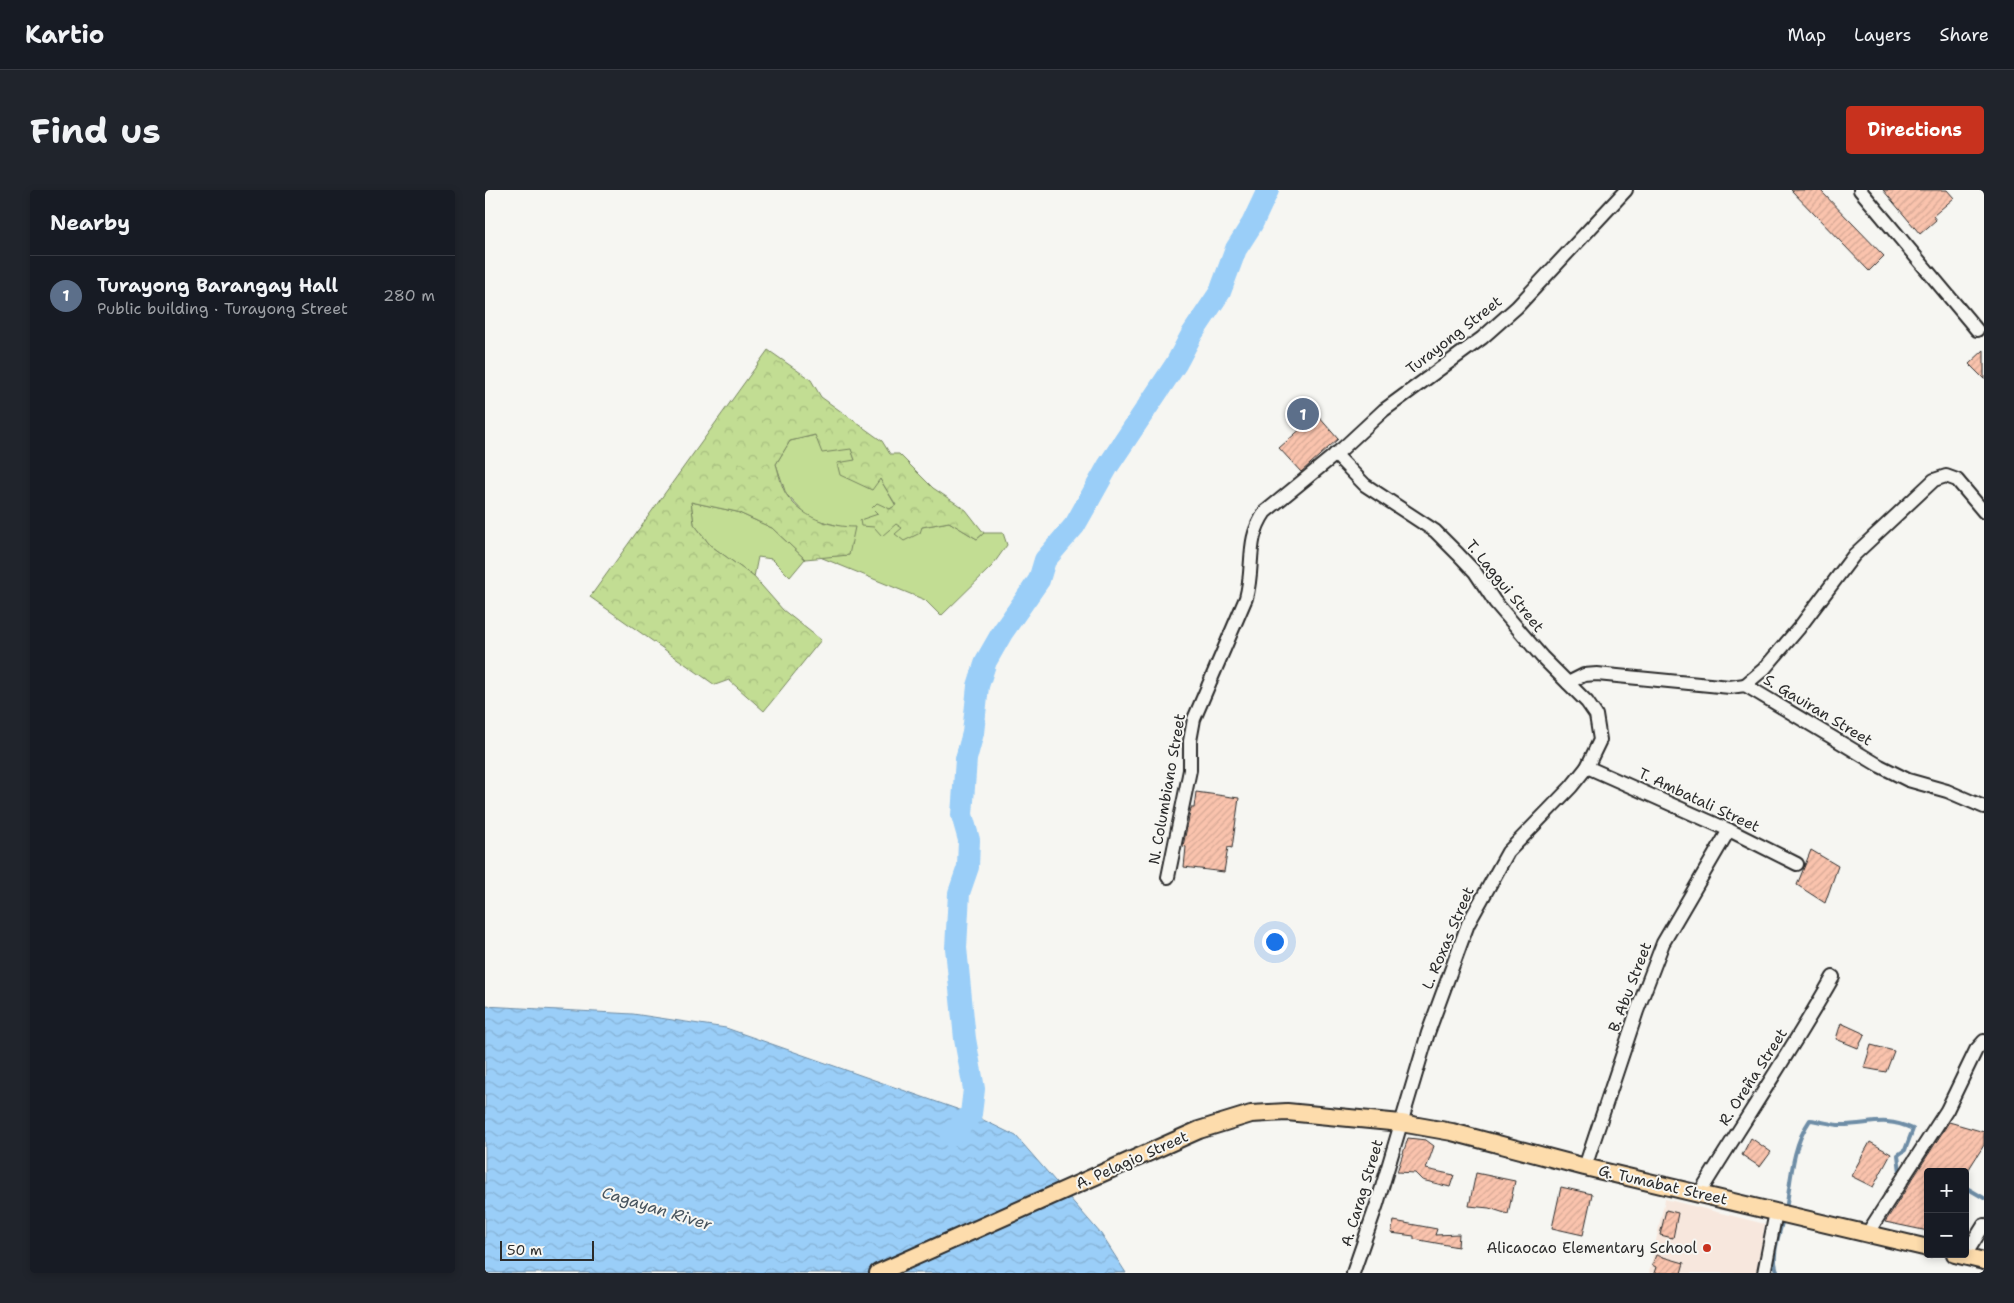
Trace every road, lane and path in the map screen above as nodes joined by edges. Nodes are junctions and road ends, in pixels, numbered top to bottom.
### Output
1 (1625, 190) edge
2 (1860, 190) edge
3 (1977, 330) dead end
4 (1335, 454) junction
5 (1984, 512) edge
6 (1568, 683) junction
7 (1745, 685) junction
8 (1587, 767) junction
9 (1984, 807) edge
10 (1729, 830) junction
11 (1797, 864) dead end
12 (1168, 877) dead end
13 (1833, 978) dead end
14 (1984, 1041) edge
15 (1401, 1123) junction
16 (1585, 1167) junction
17 (1699, 1194) junction
18 (1782, 1213) junction
19 (1984, 1225) edge
20 (1867, 1234) junction
21 (1969, 1244) edge
22 (1924, 1247) edge
23 (1969, 1257) edge
24 (1984, 1261) edge
25 (878, 1273) edge
26 (1353, 1273) edge
27 (1764, 1273) edge

1 - 4 street, Turayong Street
2 - 3 street
4 - 6 street, T. Laggui Street
4 - 12 street, N. Columbiano Street
5 - 7 street
6 - 7 street, S. Gauiran Street
6 - 8 street, T. Laggui Street
7 - 9 street, S. Gauiran Street
8 - 10 street, T. Ambatali Street
8 - 15 street, L. Roxas Street
10 - 11 street, T. Ambatali Street
10 - 16 street, B. Abu Street
13 - 17 street, R. Oreña Street
14 - 20 street
15 - 16 main road, G. Tumabat Street
15 - 25 main road, A. Pelagio Street
15 - 26 street, A. Carag Street
16 - 17 main road, G. Tumabat Street
17 - 18 main road, G. Tumabat Street
18 - 20 main road, G. Tumabat Street
18 - 27 street
19 - 21 street
20 - 22 main road, G. Tumabat Street
23 - 24 main road

